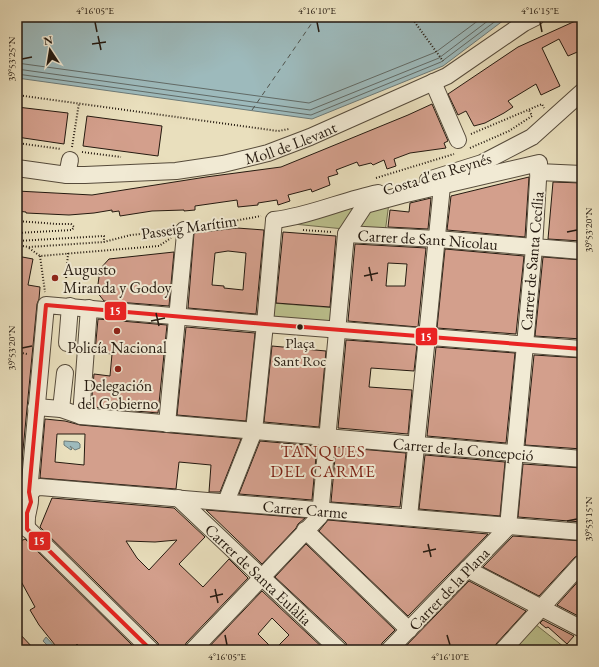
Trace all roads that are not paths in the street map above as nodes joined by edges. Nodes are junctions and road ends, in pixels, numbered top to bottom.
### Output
1 (536, 17) edge
2 (433, 82) junction
3 (582, 92) edge
4 (460, 147) road end
5 (17, 168) edge
6 (539, 168) junction
7 (582, 174) edge
8 (442, 186) junction
9 (184, 230) road end
10 (346, 234) junction
11 (437, 240) junction
12 (534, 248) junction
13 (582, 251) edge
14 (67, 306) junction
15 (92, 308) junction
16 (177, 316) junction
17 (265, 324) junction
18 (337, 329) junction
19 (426, 337) junction
20 (67, 343) dead end
21 (525, 346) junction
22 (582, 350) edge
23 (65, 373) dead end
24 (36, 407) junction
25 (61, 409) junction
26 (81, 416) junction
27 (167, 424) junction
28 (254, 431) junction
29 (327, 438) junction
30 (416, 445) junction
31 (514, 453) junction
32 (582, 459) edge
33 (26, 492) edge
34 (178, 498) junction
35 (226, 502) junction
36 (17, 503) edge
37 (321, 510) junction
38 (17, 516) edge
39 (409, 517) junction
40 (508, 527) junction
41 (306, 530) junction
42 (22, 532) edge
43 (582, 532) edge
44 (582, 564) edge
45 (467, 569) junction
46 (263, 577) junction
47 (541, 609) junction
48 (582, 629) edge
49 (409, 630) junction
50 (151, 650) edge
51 (193, 650) edge
52 (339, 650) edge
53 (389, 650) edge
54 (503, 650) edge

1 - 2 street, Moll de Llevant
2 - 4 street
2 - 5 street, Moll de Llevant
3 - 17 street, Costa d'en Reynés
6 - 7 street
6 - 8 street
6 - 12 street, Carrer de Santa Cecília
8 - 10 street
8 - 11 street
9 - 16 street
10 - 11 street, Carrer de Sant Nicolau
10 - 18 street
11 - 12 street, Carrer de Sant Nicolau
11 - 19 street
12 - 13 street, Carrer de Sant Nicolau
12 - 21 street, Carrer de Santa Cecília
14 - 15 street
14 - 20 street
14 - 24 street
15 - 16 street
15 - 26 street
16 - 17 street
16 - 27 street
17 - 18 street
17 - 28 street
18 - 19 street
18 - 29 street
19 - 21 street
19 - 30 street
21 - 22 street
21 - 31 street, Carrer de Santa Cecília
23 - 25 street
24 - 25 street, Carrer de la Concepció
24 - 33 street
25 - 26 street, Carrer de la Concepció
26 - 27 street, Carrer de la Concepció
27 - 28 street, Carrer de la Concepció
28 - 29 street, Carrer de la Concepció
28 - 35 street
29 - 30 street, Carrer de la Concepció
29 - 37 street
30 - 31 street, Carrer de la Concepció
30 - 39 street
31 - 32 street, Carrer de la Concepció
31 - 40 street, Carrer de Santa Cecília
33 - 34 street, Carrer Carme
33 - 36 street
33 - 42 street
34 - 35 street, Carrer Carme
34 - 46 street, Carrer de Santa Eulàlia
35 - 37 street, Carrer Carme
37 - 39 street, Carrer Carme
37 - 41 street
38 - 42 street
39 - 40 street, Carrer Carme
40 - 43 street, Carrer Carme
40 - 45 street, Carrer de la Plana
41 - 46 street
41 - 49 street
42 - 50 street
44 - 47 street
45 - 47 street
45 - 49 street, Carrer de la Plana
46 - 51 street
46 - 52 street, Carrer de Santa Eulàlia
47 - 48 street
47 - 54 street
49 - 53 street, Carrer de la Plana

